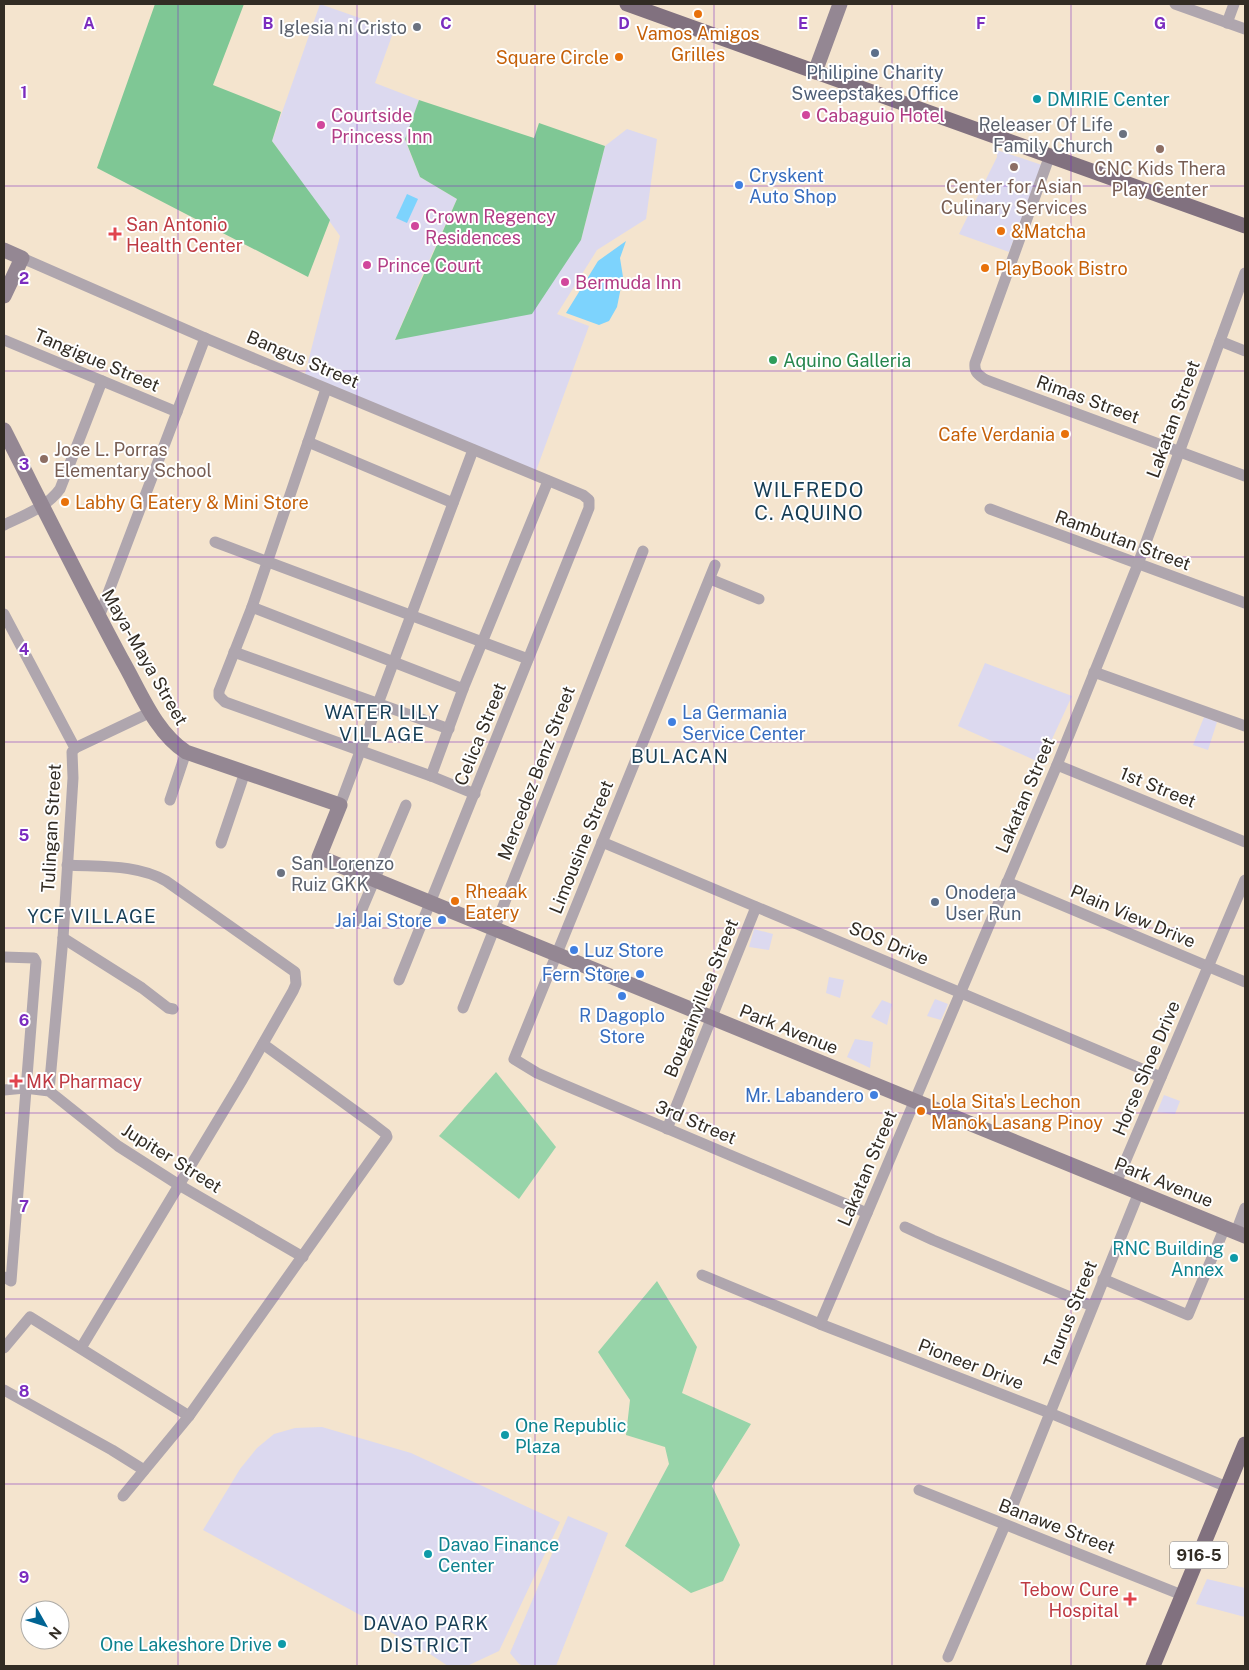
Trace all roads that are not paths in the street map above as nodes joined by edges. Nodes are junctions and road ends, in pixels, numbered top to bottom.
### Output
1 (627, 4) edge
2 (840, 4) edge
3 (1175, 4) edge
4 (1234, 4) edge
5 (1227, 23) junction
6 (1245, 29) edge
7 (815, 72) junction
8 (1050, 155) junction
9 (1245, 226) edge
10 (4, 250) edge
11 (22, 258) junction
12 (1245, 272) edge
13 (4, 296) edge
14 (206, 338) junction
15 (4, 340) edge
16 (1220, 341) junction
17 (1245, 351) edge
18 (102, 381) junction
19 (326, 389) junction
20 (177, 412) junction
21 (4, 430) edge
22 (308, 442) junction
23 (473, 450) junction
24 (1180, 451) junction
25 (1245, 476) edge
26 (548, 481) junction
27 (589, 500) joint
28 (453, 503) junction
29 (42, 506) junction
30 (990, 509) dead end
31 (4, 525) edge
32 (215, 542) dead end
33 (643, 550) dead end
34 (268, 561) junction
35 (1138, 564) junction
36 (715, 565) dead end
37 (710, 579) junction
38 (760, 599) dead end
39 (1245, 603) edge
40 (252, 607) junction
41 (4, 614) edge
42 (412, 615) junction
43 (99, 617) junction
44 (483, 641) junction
45 (234, 652) junction
46 (528, 659) junction
47 (394, 662) junction
48 (1094, 672) junction
49 (463, 690) junction
50 (378, 704) junction
51 (151, 712) junction
52 (1245, 726) edge
53 (449, 729) junction
54 (75, 748) junction
55 (361, 751) junction
56 (186, 752) junction
57 (1057, 764) junction
58 (245, 772) junction
59 (431, 776) junction
60 (475, 794) junction
61 (170, 800) dead end
62 (340, 805) junction
63 (406, 805) dead end
64 (602, 842) junction
65 (1245, 842) edge
66 (220, 843) dead end
67 (67, 865) junction
68 (374, 880) junction
69 (1245, 880) edge
70 (1007, 882) junction
71 (430, 902) junction
72 (756, 907) junction
73 (357, 921) dead end
74 (494, 929) junction
75 (63, 938) junction
76 (556, 954) junction
77 (4, 957) edge
78 (1209, 966) junction
79 (399, 980) dead end
80 (1245, 982) edge
81 (960, 992) junction
82 (463, 1008) dead end
83 (173, 1009) dead end
84 (711, 1017) junction
85 (263, 1044) junction
86 (514, 1059) joint
87 (1161, 1077) junction
88 (25, 1088) junction
89 (4, 1090) edge
90 (49, 1091) junction
91 (915, 1101) junction
92 (667, 1129) junction
93 (1116, 1183) junction
94 (178, 1185) junction
95 (1139, 1192) junction
96 (1245, 1208) edge
97 (867, 1213) junction
98 (905, 1227) dead end
99 (1235, 1232) edge
100 (303, 1257) junction
101 (702, 1275) dead end
102 (4, 1277) edge
103 (1103, 1278) junction
104 (1092, 1306) junction
105 (820, 1324) junction
106 (4, 1348) edge
107 (81, 1348) junction
108 (4, 1390) edge
109 (1050, 1413) junction
110 (189, 1416) junction
111 (1245, 1444) edge
112 (144, 1470) junction
113 (1227, 1487) junction
114 (919, 1490) dead end
115 (123, 1496) dead end
116 (1012, 1505) dead end
117 (1005, 1525) junction
118 (1182, 1595) junction
119 (948, 1657) dead end
120 (1153, 1666) edge

1 - 7 main road
2 - 7 street
3 - 5 street
4 - 5 street
5 - 6 street
7 - 8 main road
8 - 9 main road
8 - 24 street, Rimas Street
10 - 11 street, Bangus Street
11 - 13 street
11 - 14 street, Bangus Street
12 - 16 street, Lakatan Street
14 - 19 street, Bangus Street
14 - 20 street
15 - 18 street, Tangigue Street
16 - 17 street
16 - 24 street, Lakatan Street
18 - 20 street, Tangigue Street
18 - 29 street
19 - 22 street
19 - 23 street, Bangus Street
20 - 43 street
21 - 29 street, Maya-Maya Street
22 - 28 street
22 - 34 street
23 - 26 street, Bangus Street
23 - 28 street
24 - 25 street, Rimas Street
24 - 35 street, Lakatan Street
26 - 27 street, Bangus Street
26 - 44 street
27 - 46 street, Celica Street
28 - 42 street
29 - 31 street
29 - 43 street, Maya-Maya Street
30 - 35 street, Rambutan Street
32 - 34 street
33 - 74 street, Mercedez Benz Street
34 - 40 street
34 - 42 street
35 - 39 street, Rambutan Street
35 - 48 street, Lakatan Street
36 - 37 street, Limousine Street
37 - 38 street
37 - 64 street, Limousine Street
40 - 45 street
40 - 47 street
41 - 54 street, Tulingan Street
42 - 44 street
42 - 47 street
43 - 51 street, Maya-Maya Street
44 - 46 street
44 - 49 street
45 - 50 street
45 - 55 street
46 - 60 street, Celica Street
47 - 49 street
47 - 50 street
48 - 52 street
48 - 57 street, Lakatan Street
49 - 53 street
50 - 53 street
50 - 55 street
51 - 54 street
51 - 56 street, Maya-Maya Street
53 - 59 street
54 - 67 street, Tulingan Street
55 - 59 street
55 - 62 street
56 - 58 street, Maya-Maya Street
56 - 61 street
57 - 65 street, 1st Street
57 - 70 street, Lakatan Street
58 - 62 street, Maya-Maya Street
58 - 66 street
59 - 60 street
60 - 71 street, Celica Street
62 - 68 street, Park Avenue
63 - 68 street
64 - 72 street, SOS Drive
64 - 76 street, Limousine Street
67 - 75 street, Tulingan Street
67 - 85 street
68 - 71 street, Park Avenue
68 - 73 street
69 - 78 street, Horse Shoe Drive
70 - 78 street, Plain View Drive
70 - 81 street, Lakatan Street
71 - 74 street, Park Avenue
71 - 79 street, Celica Street
72 - 81 street, SOS Drive
72 - 84 street, Bougainvillea Street
74 - 76 street, Park Avenue
74 - 82 street, Mercedez Benz Street
75 - 83 street
75 - 90 street, Tulingan Street
76 - 84 street, Park Avenue
76 - 86 street, Limousine Street
77 - 88 street
78 - 80 street, Plain View Drive
78 - 87 street, Horse Shoe Drive
81 - 87 street, SOS Drive
81 - 91 street, Lakatan Street
84 - 91 street, Park Avenue
84 - 92 street, Bougainvillea Street
85 - 94 street
85 - 100 street
86 - 92 street, 3rd Street
87 - 93 street, Horse Shoe Drive
88 - 89 street
88 - 90 street
88 - 102 street
90 - 94 street, Jupiter Street
91 - 93 street, Park Avenue
91 - 97 street, Lakatan Street
92 - 97 street, 3rd Street
93 - 95 street, Park Avenue
94 - 100 street, Jupiter Street
94 - 107 street
95 - 99 street, Park Avenue
95 - 103 street, Taurus Street
96 - 99 street
97 - 105 street, Lakatan Street
98 - 104 street
99 - 103 street
100 - 110 street
101 - 105 street, Pioneer Drive
103 - 104 street, Taurus Street
104 - 109 street, Taurus Street
105 - 109 street, Pioneer Drive
106 - 107 street
107 - 110 street
108 - 112 street
109 - 113 street, Pioneer Drive
109 - 116 street, Taurus Street
110 - 112 street
111 - 113 main road, 916-5
112 - 115 street
113 - 118 main road, 916-5
114 - 117 street, Banawe Street
117 - 118 street, Banawe Street
117 - 119 street
118 - 120 main road, 916-5

